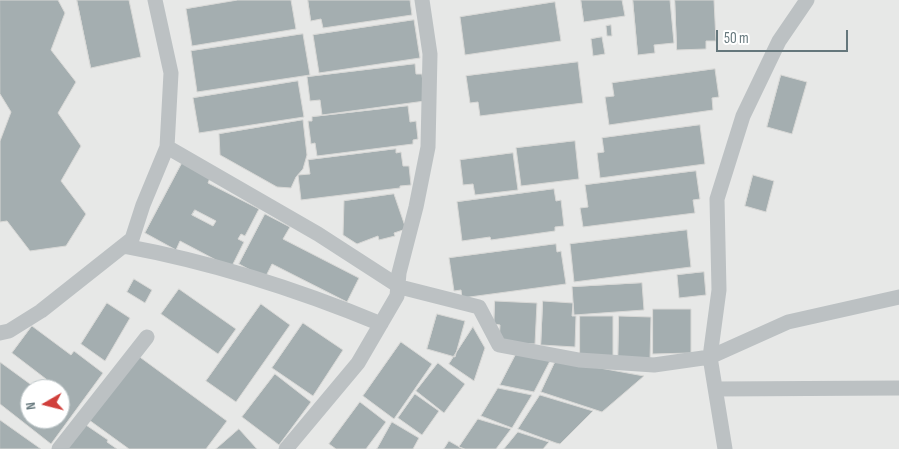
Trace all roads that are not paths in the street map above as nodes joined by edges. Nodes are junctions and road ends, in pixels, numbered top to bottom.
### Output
1 (155, 0) edge
2 (422, 0) edge
3 (807, 0) edge
4 (167, 147) junction
5 (124, 246) junction
6 (400, 287) junction
7 (899, 297) edge
8 (381, 324) junction
9 (0, 333) edge
10 (147, 337) dead end
11 (710, 357) junction
12 (899, 388) edge
13 (716, 389) junction
14 (59, 449) edge
15 (286, 449) edge
16 (725, 449) edge

1 - 4 street
2 - 6 street
3 - 11 street
4 - 5 street
4 - 6 street
5 - 8 street
5 - 9 street
6 - 8 street
6 - 11 street
7 - 11 street
8 - 15 street
10 - 14 street
11 - 13 street
12 - 13 street
13 - 16 street

